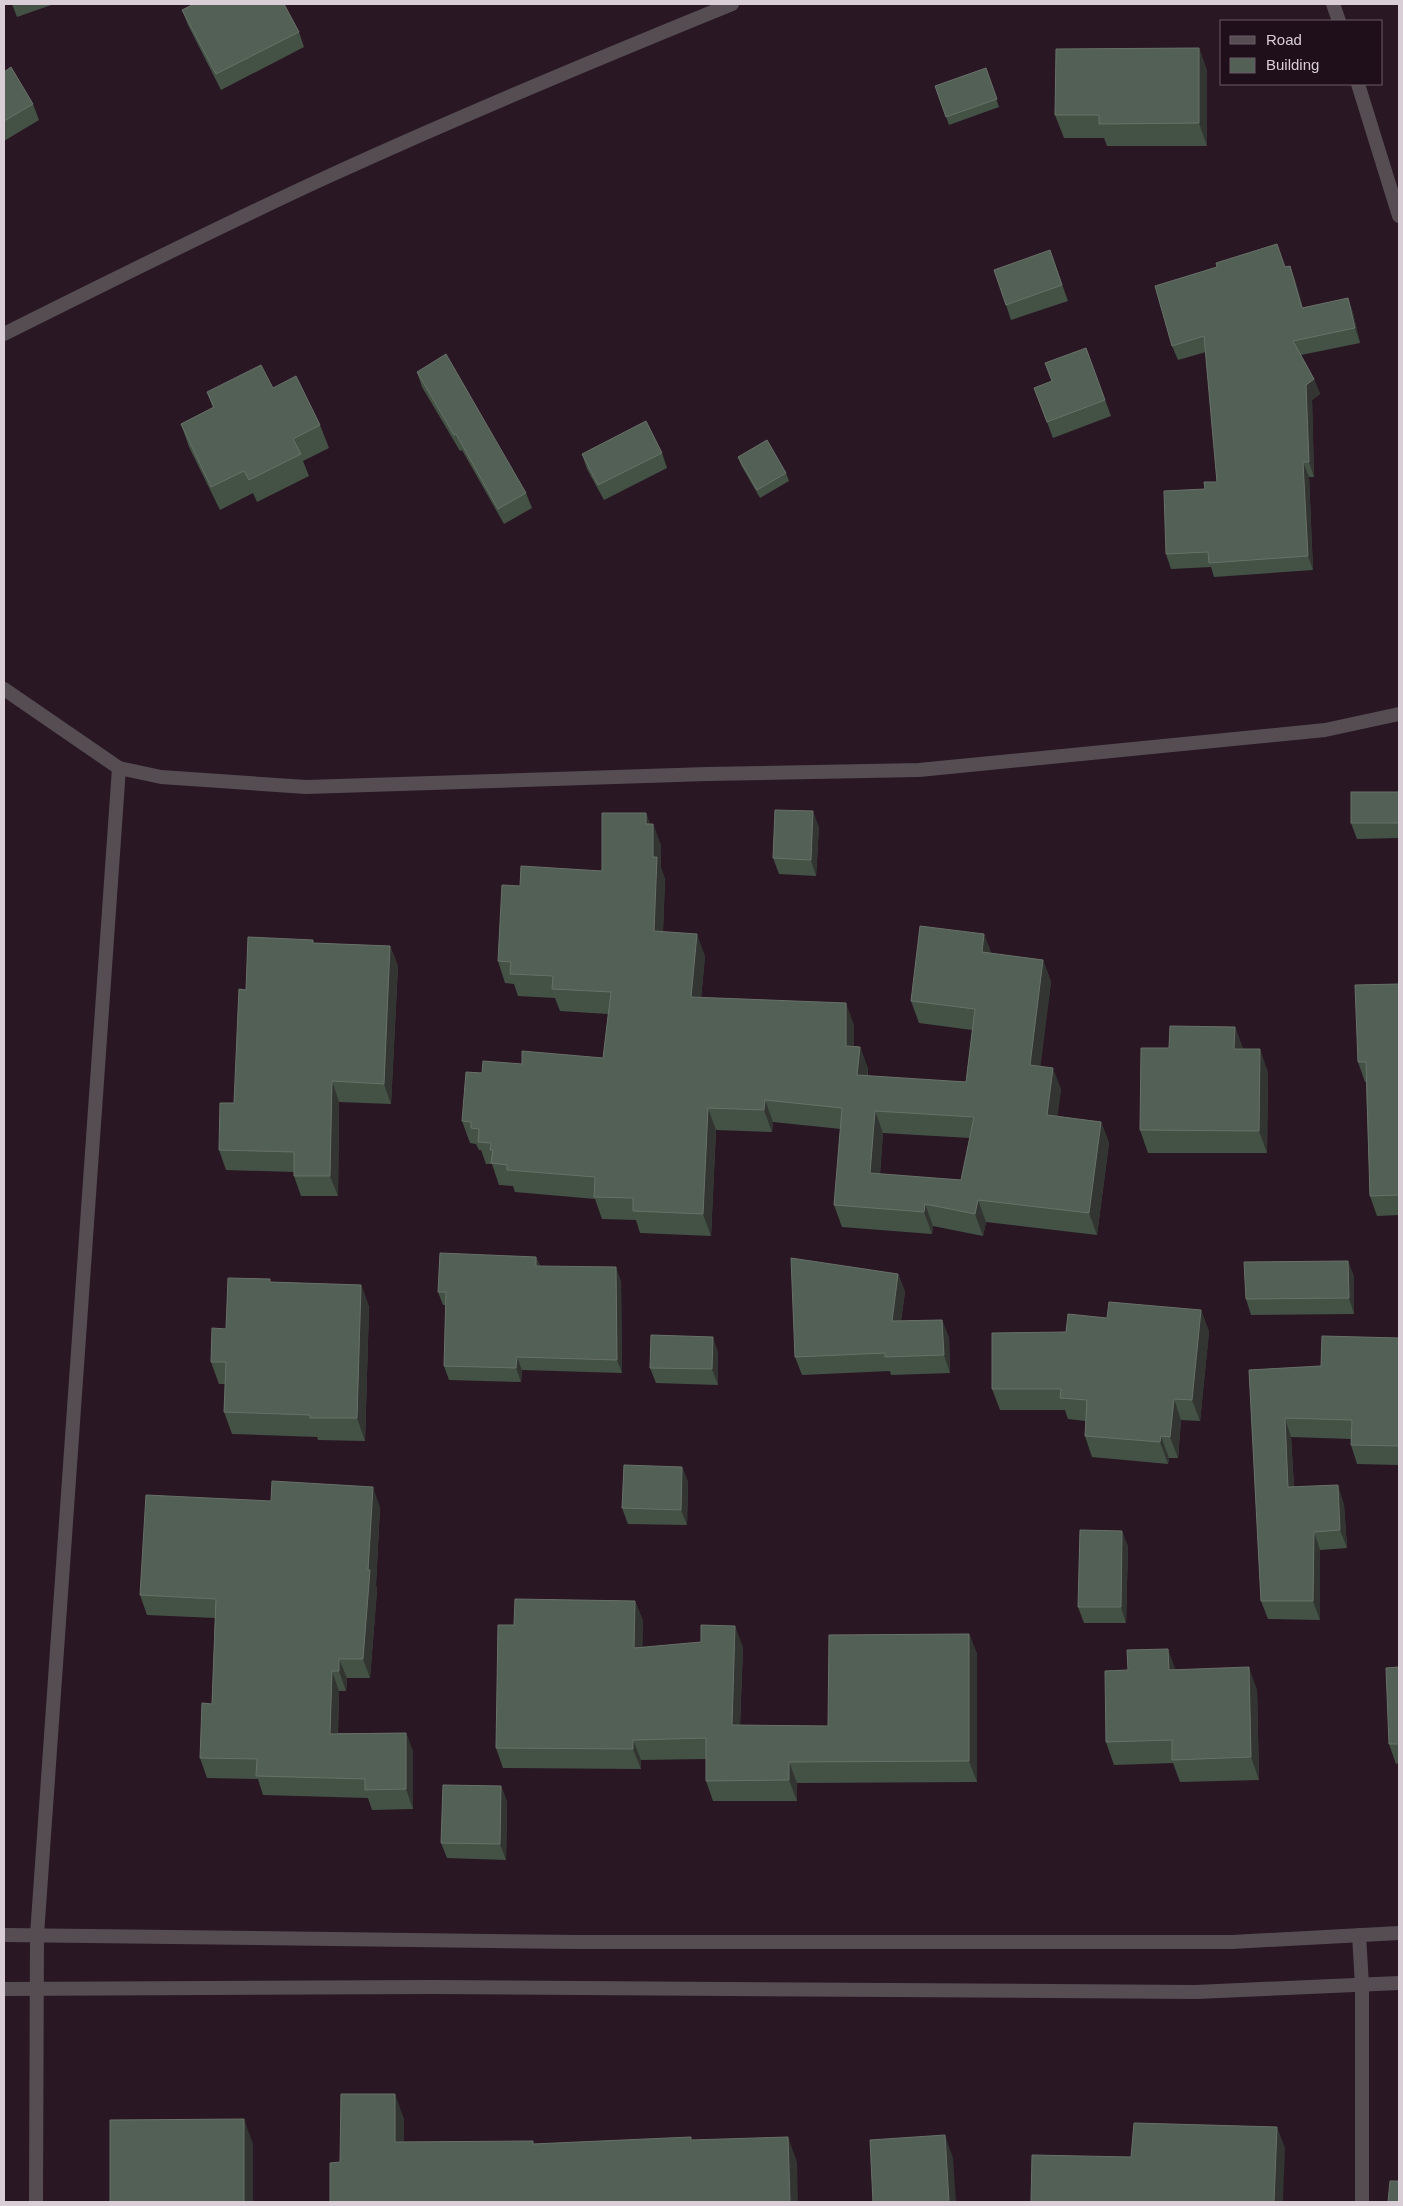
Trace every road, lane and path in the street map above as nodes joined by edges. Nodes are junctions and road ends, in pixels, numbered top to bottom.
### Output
1 (732, 4) edge
2 (1333, 4) edge
3 (1339, 20) edge
4 (1358, 85) edge
5 (1399, 216) edge
6 (4, 334) edge
7 (4, 689) edge
8 (1399, 714) edge
9 (118, 768) junction
10 (1399, 1933) edge
11 (4, 1935) edge
12 (37, 1935) junction
13 (1359, 1935) junction
14 (1399, 1983) edge
15 (1362, 1985) junction
16 (4, 1989) edge
17 (36, 1990) junction
18 (36, 2202) edge
19 (1362, 2202) edge

1 - 6 street
2 - 3 street
4 - 5 street
7 - 9 street
8 - 9 street
9 - 12 street
10 - 13 street
11 - 12 street
12 - 13 street
12 - 17 street
13 - 15 street
14 - 15 street
15 - 17 street
15 - 19 street
16 - 17 street
17 - 18 street

